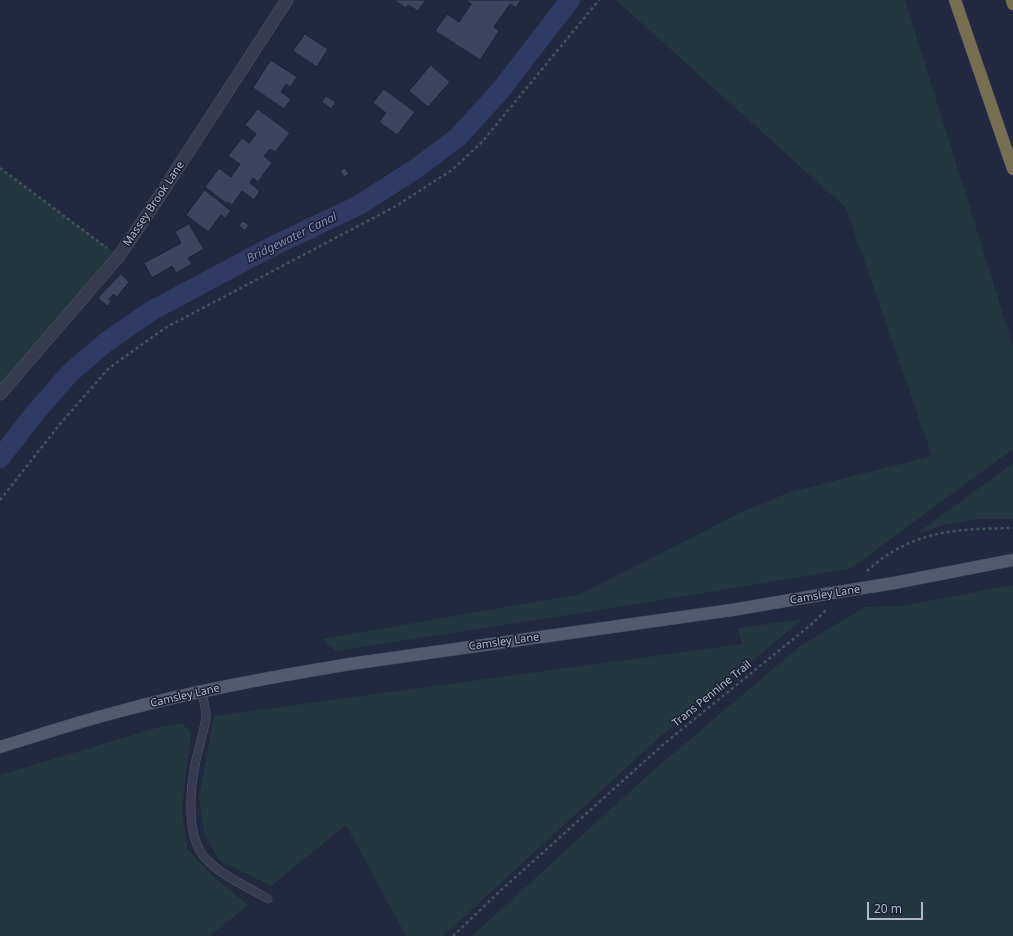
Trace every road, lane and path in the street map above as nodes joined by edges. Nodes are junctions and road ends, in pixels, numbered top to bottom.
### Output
1 (287, 0) edge
2 (599, 0) edge
3 (955, 0) edge
4 (1012, 0) edge
5 (1013, 4) edge
6 (0, 168) edge
7 (1013, 170) edge
8 (111, 250) dead end
9 (0, 394) edge
10 (0, 500) edge
11 (1013, 528) edge
12 (1013, 560) edge
13 (863, 575) dead end
14 (830, 607) dead end
15 (202, 692) junction
16 (0, 747) edge
17 (268, 899) dead end
18 (453, 936) edge

1 - 9 street, Massey Brook Lane
2 - 10 path
3 - 7 highway
4 - 5 highway
6 - 8 path
11 - 13 path
12 - 15 main road, Camsley Lane, bridge
14 - 18 path, Trans Pennine Trail
15 - 16 main road, Camsley Lane
15 - 17 lane

